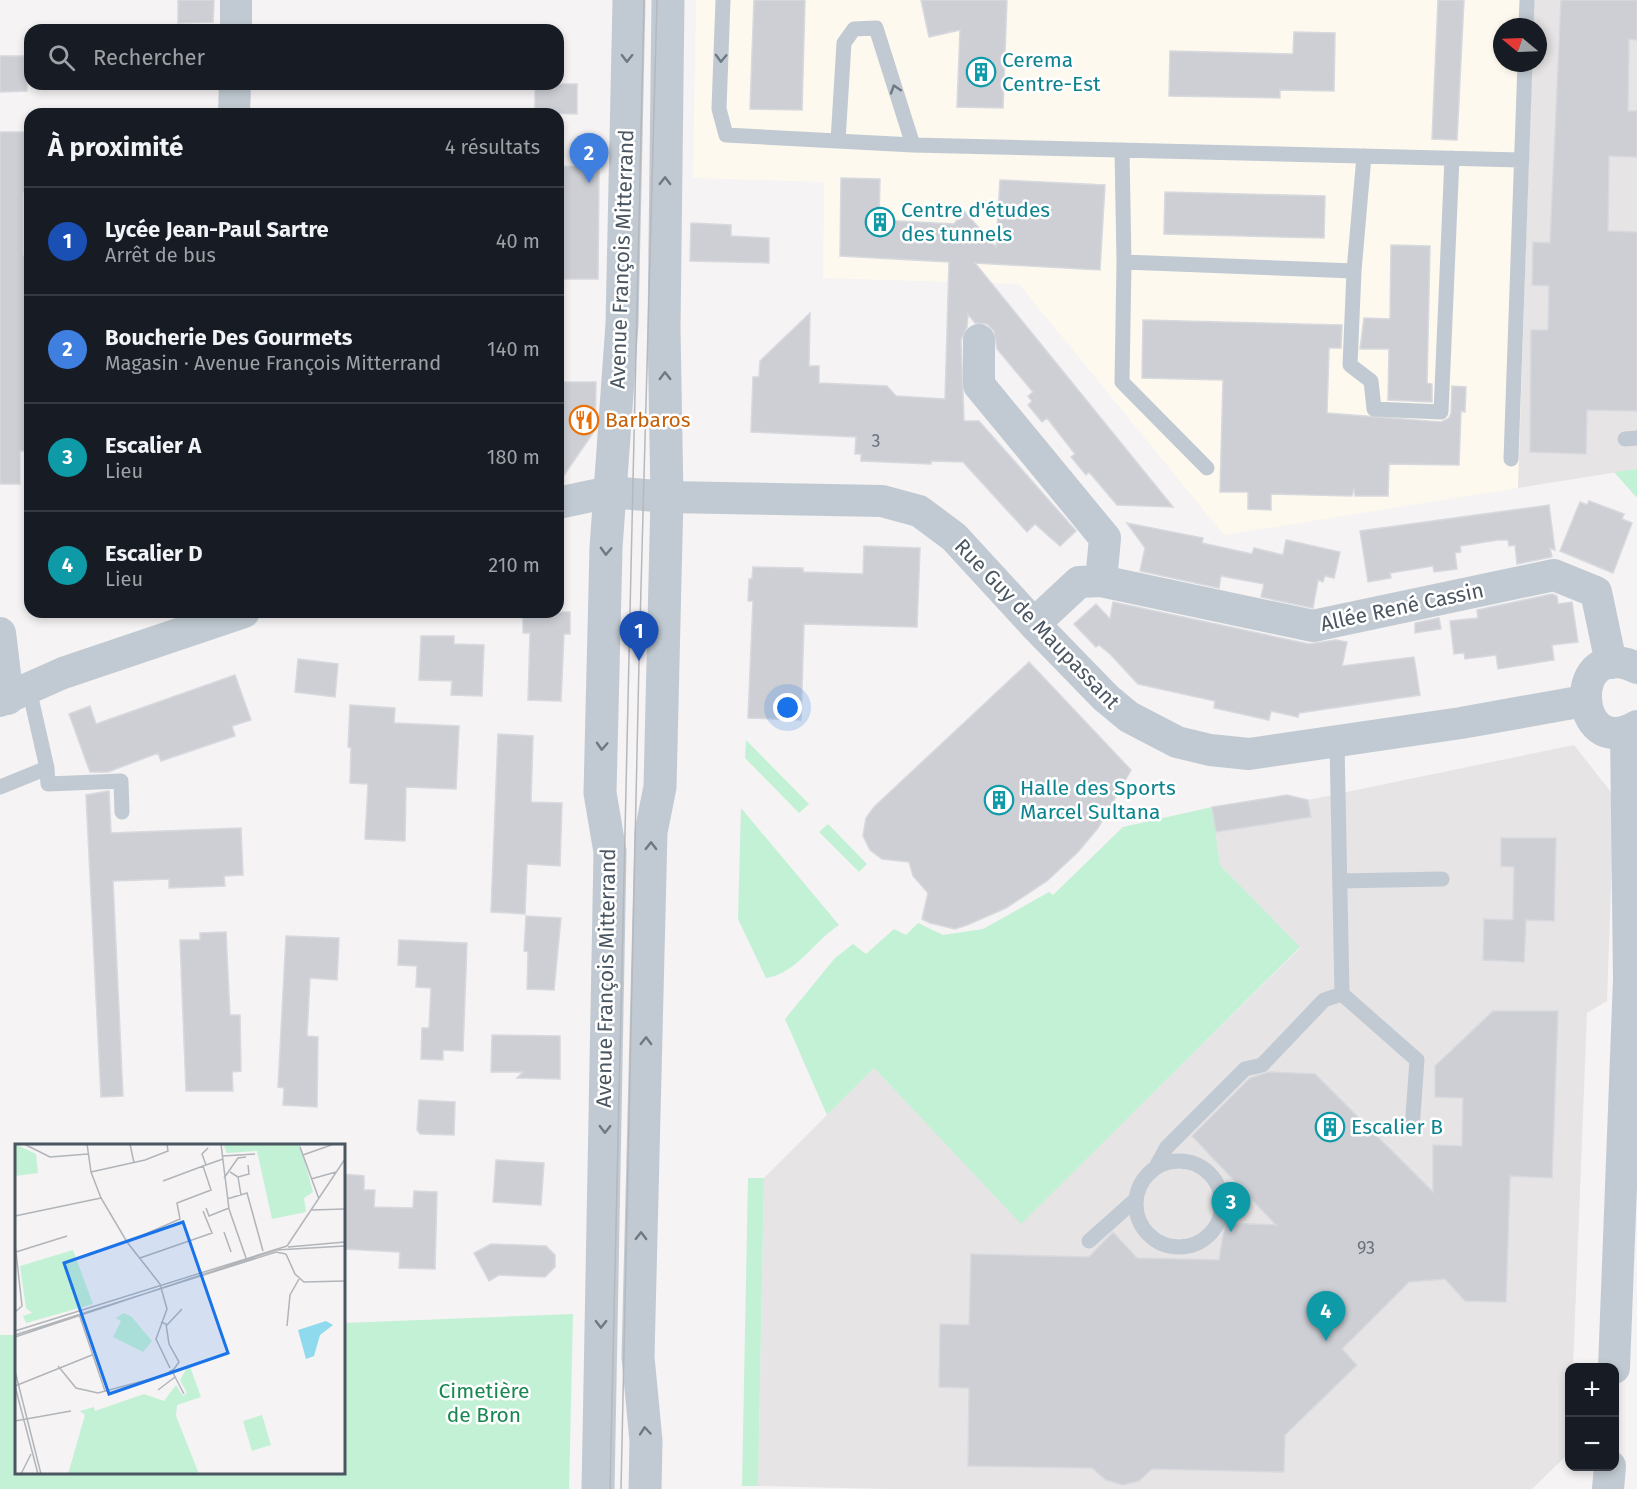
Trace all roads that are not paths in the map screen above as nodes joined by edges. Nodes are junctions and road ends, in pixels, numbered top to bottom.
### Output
1 (236, 0) edge
2 (629, 0) edge
3 (668, 0) edge
4 (723, 0) edge
5 (1527, 0) edge
6 (1526, 18) edge
7 (236, 24) edge
8 (1525, 72) edge
9 (235, 90) edge
10 (234, 108) edge
11 (838, 141) junction
12 (913, 145) junction
13 (1122, 150) junction
14 (1364, 156) junction
15 (1452, 158) junction
16 (1521, 160) junction
17 (1124, 262) junction
18 (1354, 272) junction
19 (980, 340) dead end
20 (1512, 459) dead end
21 (1207, 468) dead end
22 (610, 492) junction
23 (667, 497) junction
24 (564, 502) edge
25 (1101, 581) junction
26 (225, 618) edge
27 (1034, 624) junction
28 (0, 633) edge
29 (1624, 666) edge
30 (12, 696) edge
31 (1584, 701) junction
32 (1631, 729) edge
33 (1337, 741) junction
34 (48, 768) junction
35 (0, 787) edge
36 (122, 812) dead end
37 (1442, 879) dead end
38 (1340, 881) junction
39 (1342, 994) junction
40 (1412, 1129) dead end
41 (1157, 1165) junction
42 (1136, 1200) junction
43 (1089, 1241) dead end
44 (1614, 1363) edge
45 (1610, 1471) edge
46 (598, 1489) edge
47 (645, 1489) edge
48 (1608, 1489) edge

1 - 7 street
2 -> 22 street, Avenue François Mitterrand
23 -> 3 street, Avenue François Mitterrand
4 -> 11 lane
5 - 6 lane
8 - 16 lane
9 - 10 street
11 - 12 lane
12 -> 11 lane
12 - 13 lane
13 - 14 lane
13 - 17 lane
14 - 15 lane
14 - 18 lane
15 - 16 lane
15 - 18 lane
16 - 20 lane
17 - 18 lane
17 - 21 lane
19 - 25 street
22 - 23 street, Rue Guy de Maupassant
22 - 24 street, Rue Guy de Maupassant
22 -> 46 street, Avenue François Mitterrand
23 - 27 street, Rue Guy de Maupassant
47 -> 23 street, Avenue François Mitterrand
25 - 27 street, Allée René Cassin
25 - 29 street, Allée René Cassin
26 - 30 street
27 - 33 street, Rue Guy de Maupassant
28 - 30 street
29 - 31 street
30 - 34 lane
31 - 32 street
31 - 33 street, Rue Guy de Maupassant
32 - 44 street
33 - 38 lane
34 - 35 lane
34 - 36 lane
37 - 38 lane
38 - 39 lane
39 - 40 lane
39 - 41 lane
41 - 42 lane
41 - 42 lane
42 - 43 lane
45 - 48 street

